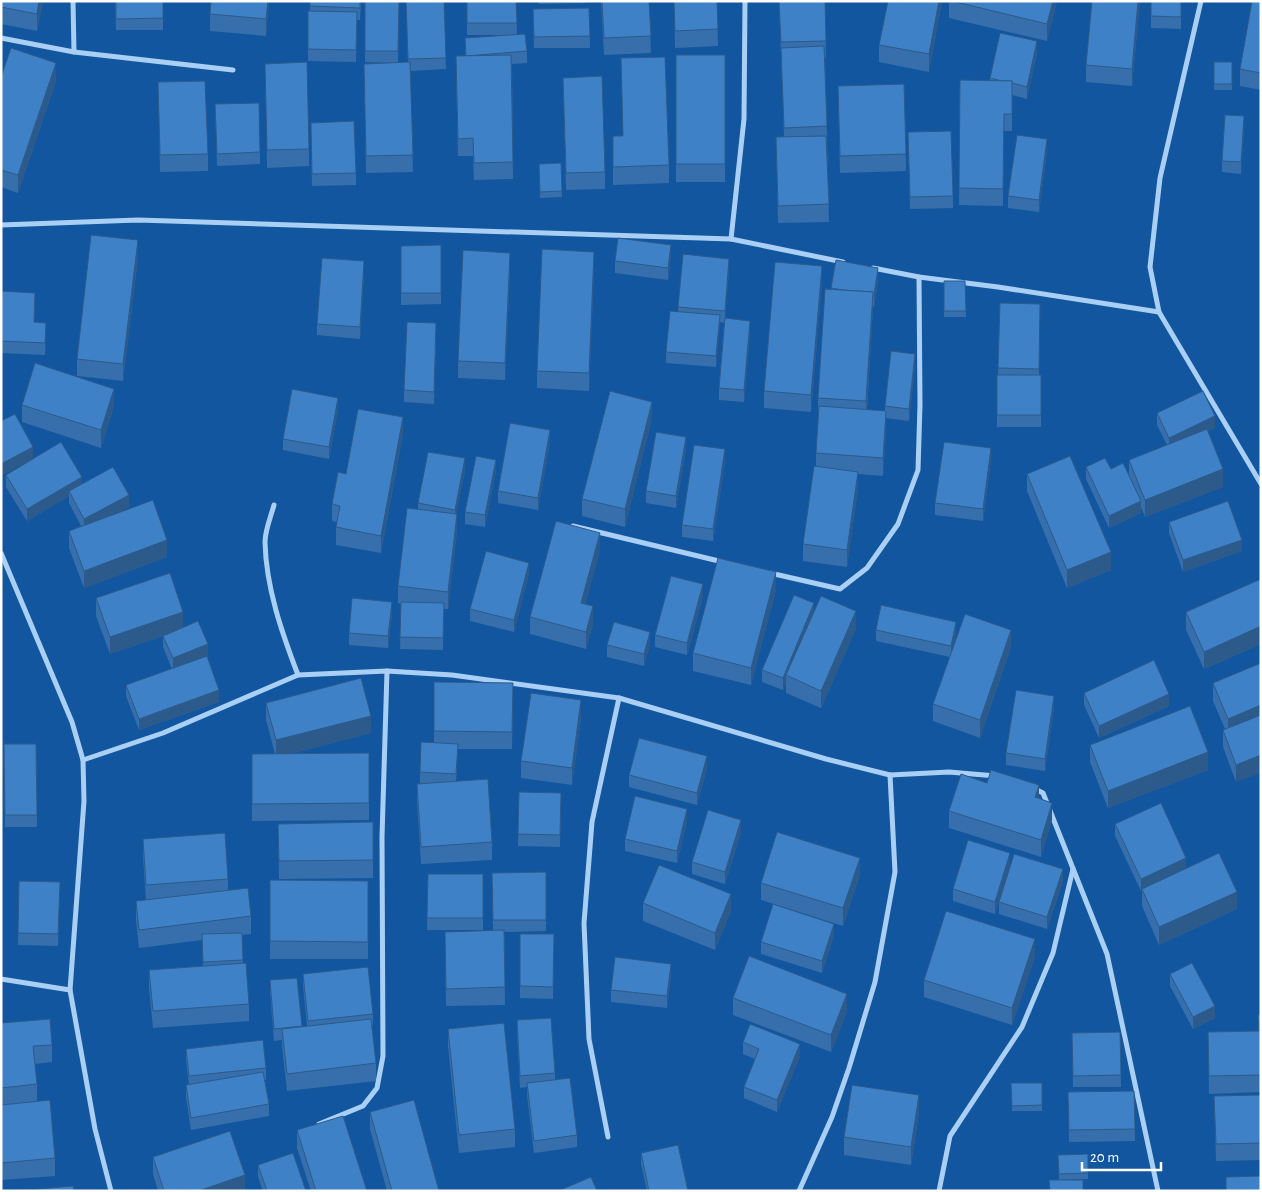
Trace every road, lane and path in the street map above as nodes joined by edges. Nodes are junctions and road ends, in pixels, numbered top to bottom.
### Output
1 (73, 1) edge
2 (745, 1) edge
3 (1201, 1) edge
4 (1, 38) edge
5 (74, 52) junction
6 (233, 70) dead end
7 (1, 225) edge
8 (731, 239) junction
9 (853, 264) edge
10 (862, 266) edge
11 (918, 277) junction
12 (1159, 312) junction
13 (1261, 484) edge
14 (274, 505) dead end
15 (562, 523) edge
16 (1, 553) edge
17 (733, 564) edge
18 (761, 571) edge
19 (387, 671) junction
20 (298, 675) junction
21 (619, 698) junction
22 (83, 760) junction
23 (890, 776) junction
24 (998, 776) edge
25 (1026, 785) edge
26 (1073, 868) junction
27 (1, 979) edge
28 (70, 990) junction
29 (311, 1127) edge
30 (608, 1137) dead end
31 (111, 1191) edge
32 (799, 1191) edge
33 (939, 1191) edge
34 (1158, 1191) edge

1 - 5 street
2 - 8 street
3 - 12 street
4 - 5 street
5 - 6 street
7 - 8 street
8 - 9 street
10 - 11 street
11 - 12 street
11 - 18 street
12 - 13 street
14 - 20 street
15 - 17 street
16 - 22 street
19 - 20 street
19 - 21 street
19 - 29 street
20 - 22 street
21 - 23 street
21 - 30 street
22 - 28 street
23 - 24 street
23 - 32 street
25 - 26 street
26 - 33 street
26 - 34 street
27 - 28 street
28 - 31 street

